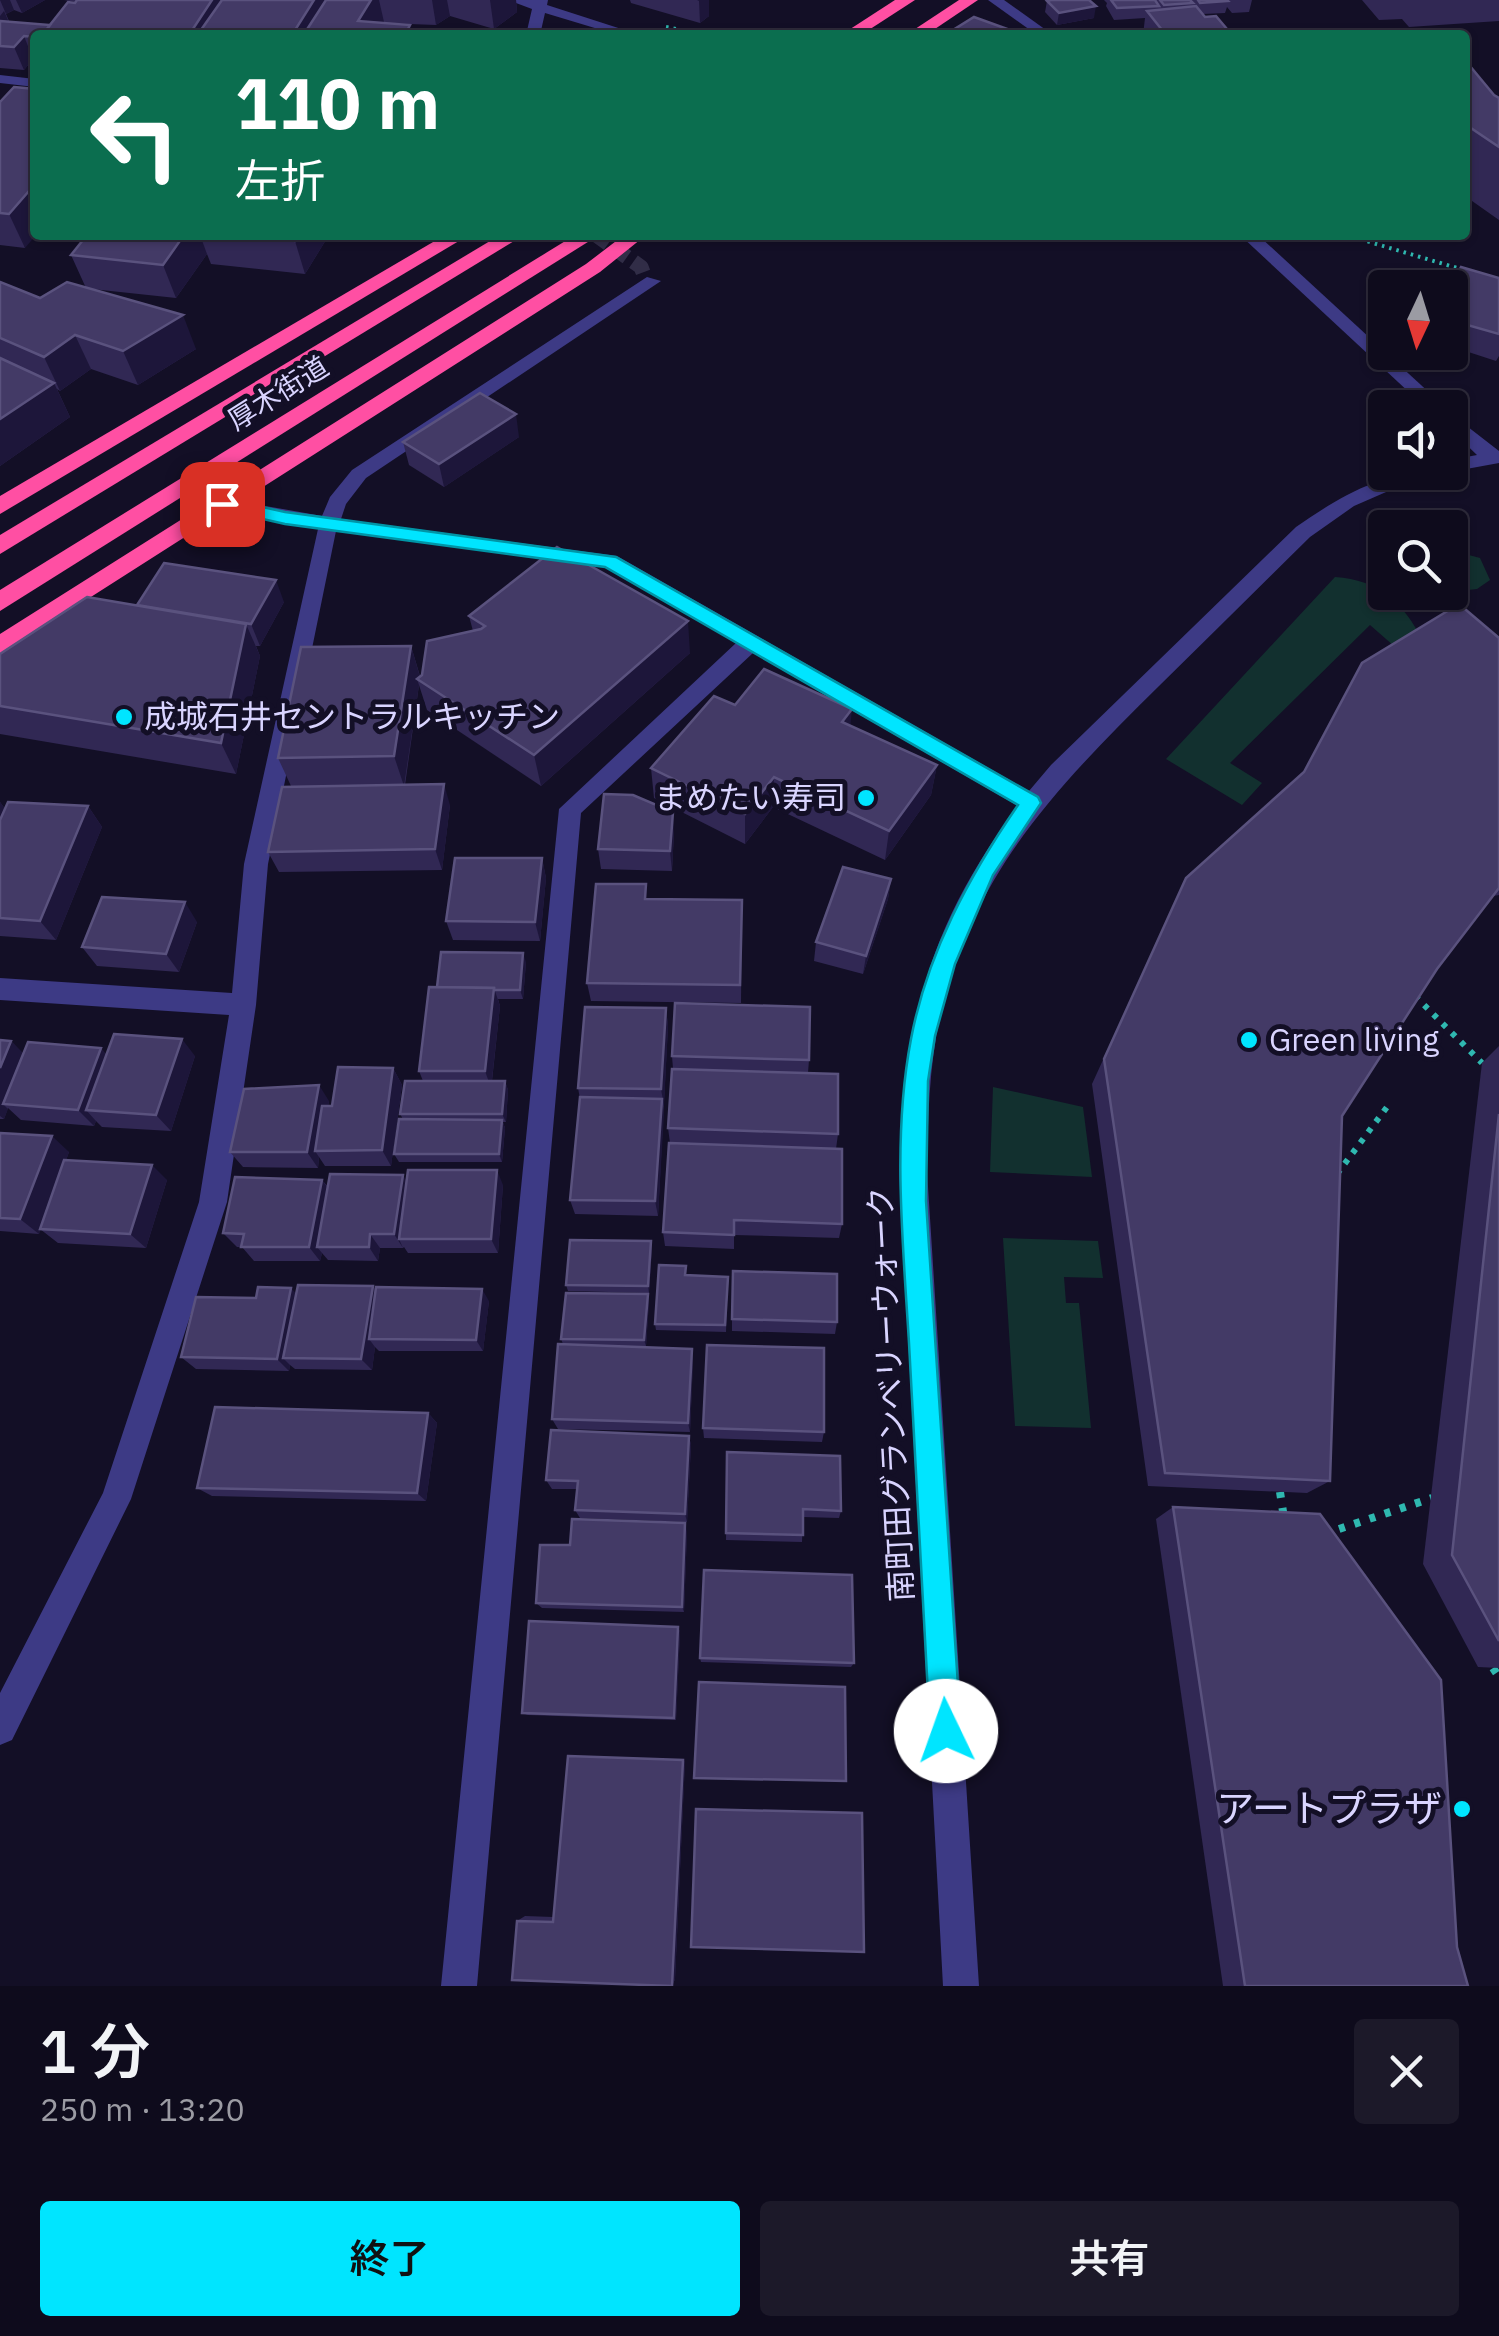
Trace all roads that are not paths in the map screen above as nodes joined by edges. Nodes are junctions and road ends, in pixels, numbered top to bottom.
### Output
1 (514, 0) edge
2 (907, 0) edge
3 (970, 0) edge
4 (995, 0) edge
5 (540, 3) edge
6 (534, 30) edge
7 (618, 30) edge
8 (857, 30) edge
9 (922, 30) edge
10 (1039, 30) edge
11 (0, 79) edge
12 (30, 82) edge
13 (451, 240) edge
14 (506, 240) edge
15 (580, 240) edge
16 (629, 240) edge
17 (1253, 240) edge
18 (646, 284) dead end
19 (1418, 390) edge
20 (1468, 434) edge
21 (1496, 458) edge
22 (1468, 463) edge
23 (1375, 490) edge
24 (222, 504) junction
25 (0, 506) edge
26 (329, 524) junction
27 (0, 546) edge
28 (0, 602) edge
29 (751, 642) junction
30 (0, 646) edge
31 (1031, 803) junction
32 (0, 989) edge
33 (243, 1005) junction
34 (0, 1728) edge
35 (460, 1986) edge
36 (961, 1986) edge

1 - 5 street
2 - 8 highway
3 - 9 highway
4 - 10 street
5 - 6 street
5 - 7 street
11 - 12 street
13 - 25 highway
14 - 27 highway, 厚木街道
15 - 28 highway, 厚木街道
16 - 24 highway
17 - 19 street
18 - 26 street
20 - 21 street
21 - 22 street
23 - 31 street, 南町田グランベリーウォーク
24 - 26 street
24 - 30 highway
26 - 29 street
26 - 33 street
29 - 31 street
29 - 35 street
31 - 36 street, 南町田グランベリーウォーク
32 - 33 street
33 - 34 street

